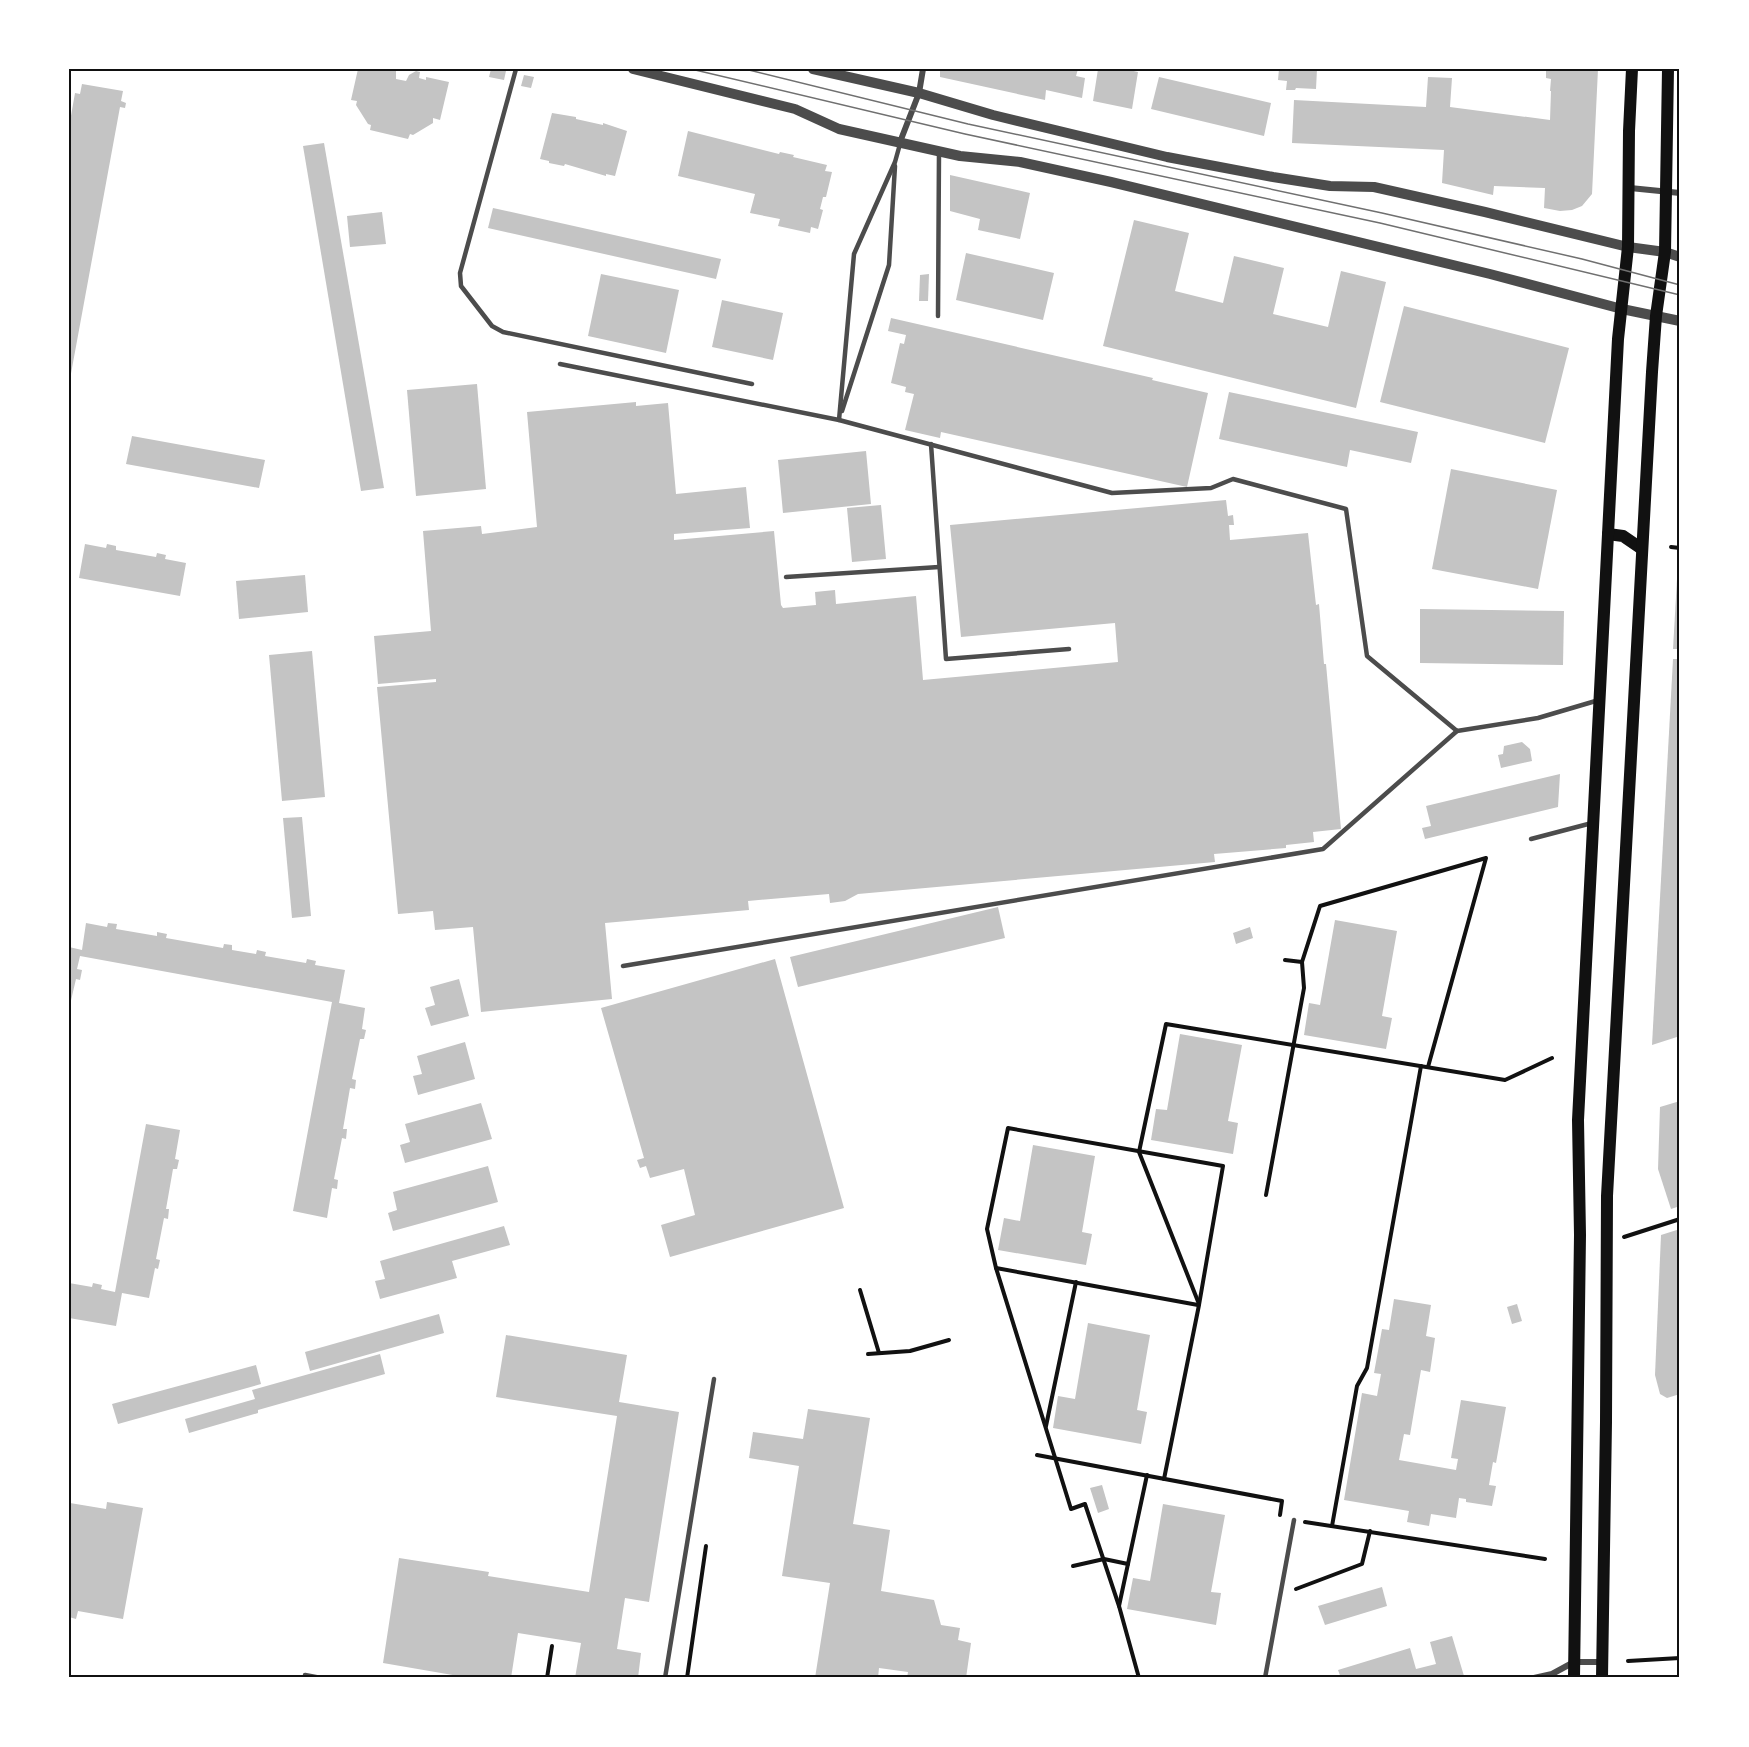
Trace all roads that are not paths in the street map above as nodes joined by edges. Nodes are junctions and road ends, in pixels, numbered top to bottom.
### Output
1 (516, 69) edge
2 (633, 69) edge
3 (813, 69) edge
4 (923, 69) edge
5 (1632, 69) edge
6 (1668, 69) edge
7 (919, 93) junction
8 (900, 142) junction
9 (939, 151) junction
10 (895, 162) junction
11 (1630, 188) junction
12 (1666, 193) junction
13 (1680, 193) edge
14 (1629, 247) junction
15 (1665, 252) junction
16 (1680, 257) edge
17 (1622, 309) junction
18 (938, 316) dead end
19 (1656, 316) junction
20 (1680, 321) edge
21 (560, 364) dead end
22 (752, 384) dead end
23 (839, 420) junction
24 (931, 444) junction
25 (1608, 534) junction
26 (1642, 549) junction
27 (939, 567) junction
28 (786, 576) dead end
29 (1069, 649) dead end
30 (1599, 700) junction
31 (1457, 731) junction
32 (1593, 822) junction
33 (1531, 839) dead end
34 (623, 966) dead end
35 (714, 1379) dead end
36 (1294, 1520) dead end
37 (1574, 1662) junction
38 (1603, 1662) junction
39 (305, 1678) edge
40 (321, 1678) edge
41 (665, 1678) edge
42 (1266, 1678) edge
43 (1534, 1678) edge
44 (1574, 1678) edge
45 (1602, 1678) edge

1 - 22 lane
2 - 8 street
3 - 7 street
4 - 7 street
5 - 11 main road
6 - 12 main road
7 - 8 street
7 - 14 street
8 - 9 street
8 - 10 lane
9 - 17 street
9 - 18 lane
10 - 23 lane
10 - 23 lane
11 - 12 street
11 - 14 main road
12 - 13 street
12 - 15 main road
14 - 15 street
14 - 17 main road
15 - 16 street
15 - 19 main road
17 - 19 street
17 - 25 main road
19 - 20 street
19 - 26 main road
21 - 23 lane
23 - 24 lane
24 - 27 lane
24 - 31 lane
25 - 26 main road
25 - 30 main road
26 - 38 main road
27 - 28 lane
27 - 29 lane
30 - 31 lane
30 - 32 main road
31 - 34 lane
32 - 33 lane
32 - 37 main road
35 - 41 lane
36 - 42 lane
37 - 38 street
37 - 43 street
37 - 44 main road
38 - 45 main road
39 - 40 lane

